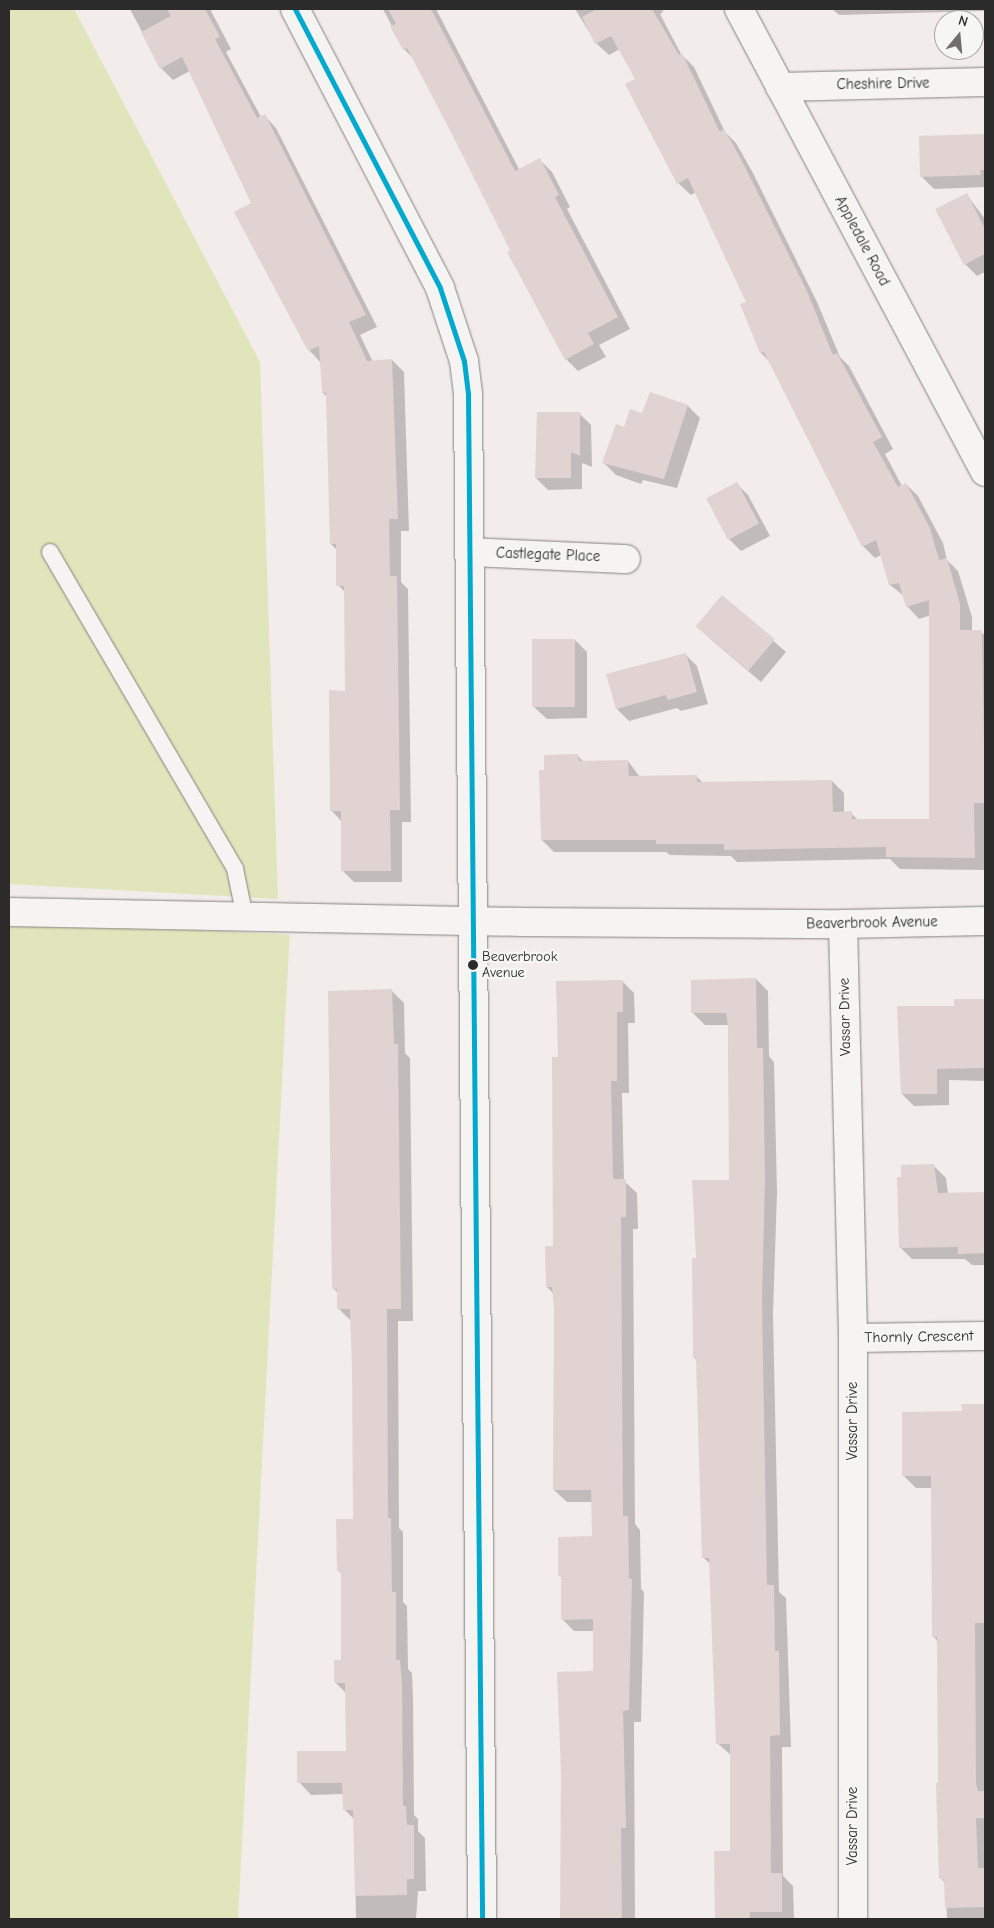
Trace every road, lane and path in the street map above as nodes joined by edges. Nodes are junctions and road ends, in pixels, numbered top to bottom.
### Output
1 (295, 9) edge
2 (740, 9) edge
3 (985, 82) edge
4 (780, 87) junction
5 (985, 472) edge
6 (50, 552) dead end
7 (470, 552) junction
8 (626, 559) dead end
9 (9, 912) edge
10 (245, 917) junction
11 (472, 921) junction
12 (985, 921) edge
13 (843, 924) junction
14 (985, 1336) edge
15 (853, 1338) junction
16 (482, 1919) edge
17 (853, 1919) edge

1 - 7 street
2 - 4 street, Appledale Road
3 - 4 street, Cheshire Drive
4 - 5 street, Appledale Road
6 - 10 lane
7 - 8 street, Castlegate Place
7 - 11 street
9 - 10 street, Beaverbrook Avenue
10 - 11 street, Beaverbrook Avenue
11 - 13 street, Beaverbrook Avenue
11 - 16 street
12 - 13 street, Beaverbrook Avenue
13 - 15 street, Vassar Drive
14 - 15 street, Thornly Crescent
15 - 17 street, Vassar Drive

